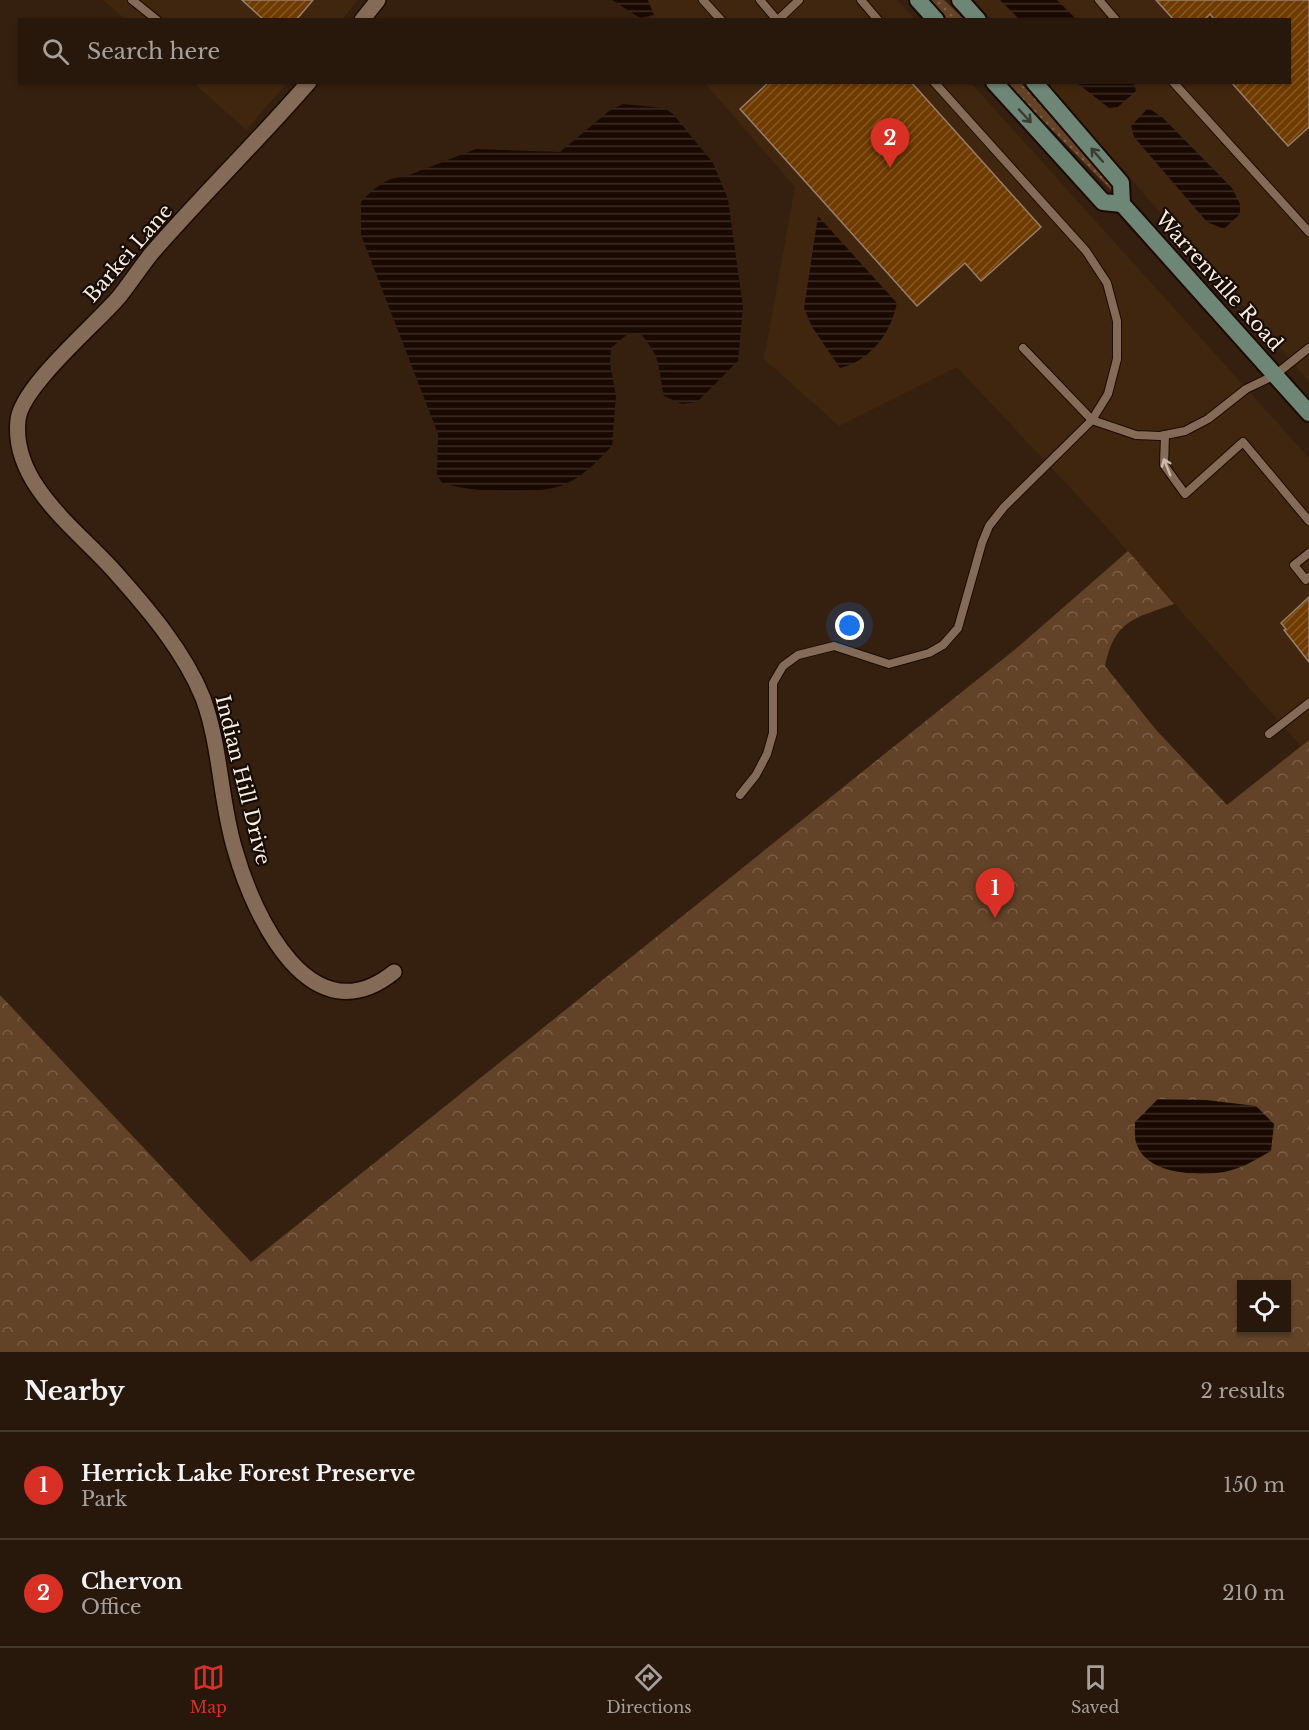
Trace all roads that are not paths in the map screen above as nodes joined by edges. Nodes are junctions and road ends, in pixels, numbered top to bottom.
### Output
1 (132, 0) edge
2 (378, 0) edge
3 (703, 0) edge
4 (760, 0) edge
5 (799, 0) edge
6 (861, 0) edge
7 (918, 0) edge
8 (960, 0) edge
9 (1099, 0) edge
10 (154, 18) edge
11 (364, 18) edge
12 (719, 18) edge
13 (776, 18) edge
14 (780, 18) edge
15 (876, 18) edge
16 (934, 18) edge
17 (976, 18) edge
18 (1114, 18) edge
19 (307, 84) edge
20 (936, 84) edge
21 (996, 84) edge
22 (1036, 84) edge
23 (1175, 84) edge
24 (1122, 204) junction
25 (1309, 232) edge
26 (1023, 348) dead end
27 (1309, 348) edge
28 (1275, 375) junction
29 (1309, 413) edge
30 (1092, 420) junction
31 (1165, 435) junction
32 (27, 465) joint
33 (1309, 521) edge
34 (1309, 553) edge
35 (1309, 577) edge
36 (1309, 703) edge
37 (1269, 735) dead end
38 (740, 795) dead end
39 (394, 972) dead end

1 - 10 lane
2 - 11 street
3 - 12 lane
4 - 13 lane
5 - 14 lane
6 - 15 lane
7 - 16 main road
8 - 17 main road
9 - 18 lane
19 - 32 street, Barkei Lane
20 - 30 lane
21 -> 24 main road, Warrenville Road
24 -> 22 main road, Warrenville Road
23 - 25 lane
24 - 28 main road, Warrenville Road
26 - 30 lane
27 - 28 lane
28 - 29 main road, Warrenville Road
28 - 31 lane
30 - 31 lane
30 - 38 lane
33 -> 31 lane
32 - 39 street, Indian Hill Drive
34 - 35 lane
36 - 37 lane

